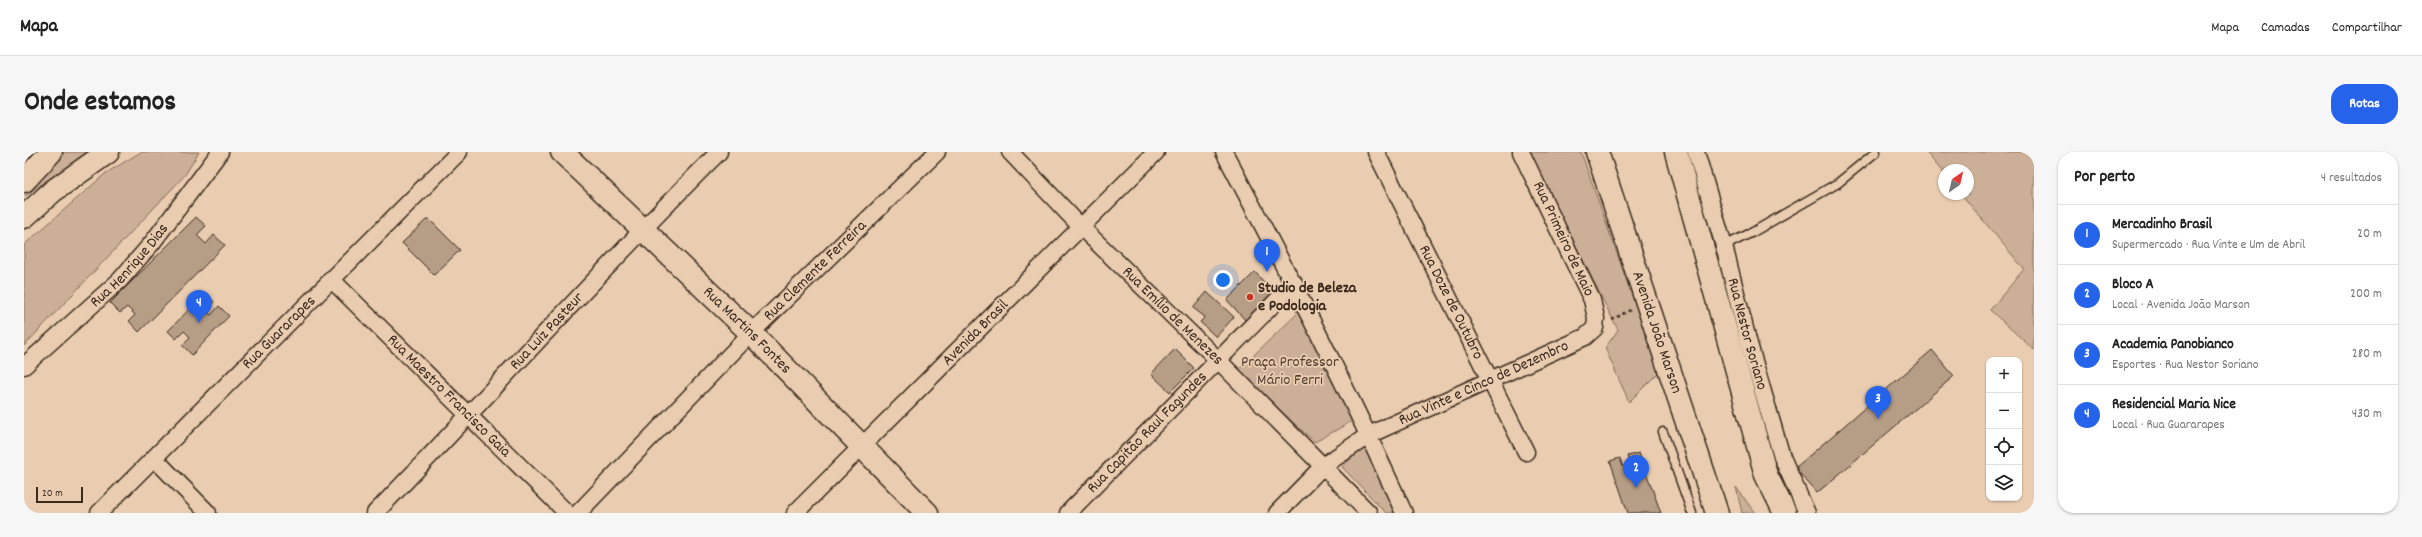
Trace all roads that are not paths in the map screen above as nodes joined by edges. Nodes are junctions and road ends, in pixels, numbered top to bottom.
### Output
1 (52, 152) edge
2 (108, 152) edge
3 (220, 152) edge
4 (459, 152) edge
5 (562, 152) edge
6 (719, 152) edge
7 (937, 152) edge
8 (1010, 152) edge
9 (1156, 152) edge
10 (1224, 152) edge
11 (1376, 152) edge
12 (1522, 152) edge
13 (1597, 152) edge
14 (1676, 152) edge
15 (1696, 152) edge
16 (1876, 152) edge
17 (24, 181) edge
18 (24, 217) edge
19 (643, 228) junction
20 (1082, 228) junction
21 (1724, 246) junction
22 (331, 279) junction
23 (1294, 283) junction
24 (1595, 328) joint
25 (751, 333) junction
26 (1218, 360) junction
27 (24, 366) edge
28 (1489, 381) junction
29 (469, 416) junction
30 (1663, 432) dead end
31 (1369, 435) junction
32 (861, 446) junction
33 (1526, 452) dead end
34 (154, 458) junction
35 (1323, 466) junction
36 (99, 513) edge
37 (208, 513) edge
38 (375, 513) edge
39 (567, 513) edge
40 (578, 513) edge
41 (796, 513) edge
42 (927, 513) edge
43 (1068, 513) edge
44 (1277, 513) edge
45 (1369, 513) edge
46 (1404, 513) edge
47 (1692, 513) edge
48 (1717, 513) edge
49 (1785, 513) edge
50 (1807, 513) edge

1 - 17 main road
2 - 18 main road
3 - 27 street, Rua Henrique Dias
4 - 22 street, Rua Guararapes
5 - 19 main road, Rua Martins Fontes
6 - 19 street, Rua Luiz Pasteur
7 - 25 street, Rua Clemente Ferreira
8 - 20 street, Rua Emílio de Menezes
9 - 20 street, Avenida Brasil
10 - 23 street
11 - 28 street, Rua Doze de Outubro
12 - 24 street, Rua Primeiro de Maio
13 - 48 main road, Avenida João Marson
14 - 49 main road
15 - 21 street, Rua Nestor Soriano
16 - 21 lane
19 - 25 main road, Rua Martins Fontes
19 - 29 street, Rua Luiz Pasteur
20 - 26 street, Rua Emílio de Menezes
20 - 32 street, Avenida Brasil
21 - 50 street, Rua Nestor Soriano
22 - 29 street, Rua Maestro Francisco Gaia
22 - 34 street, Rua Guararapes
23 - 26 street, Rua Capitão Raul Fagundes
23 - 31 street
24 - 28 street, Rua Vinte e Cinco de Dezembro
25 - 32 main road, Rua Martins Fontes
25 - 40 street, Rua Clemente Ferreira
26 - 35 street, Rua Emílio de Menezes
26 - 43 street, Rua Capitão Raul Fagundes
28 - 31 street, Rua Vinte e Cinco de Dezembro
28 - 33 street, Rua Doze de Outubro
29 - 38 street, Rua Luiz Pasteur
29 - 39 street, Rua Maestro Francisco Gaia
30 - 47 lane
31 - 35 street, Rua Vinte e Cinco de Dezembro
31 - 46 street
32 - 41 street, Avenida Brasil
32 - 42 main road, Rua Martins Fontes
34 - 36 street, Rua Guararapes
34 - 37 street
35 - 44 street, Rua Vinte e Cinco de Dezembro
35 - 45 street, Rua Emílio de Menezes

